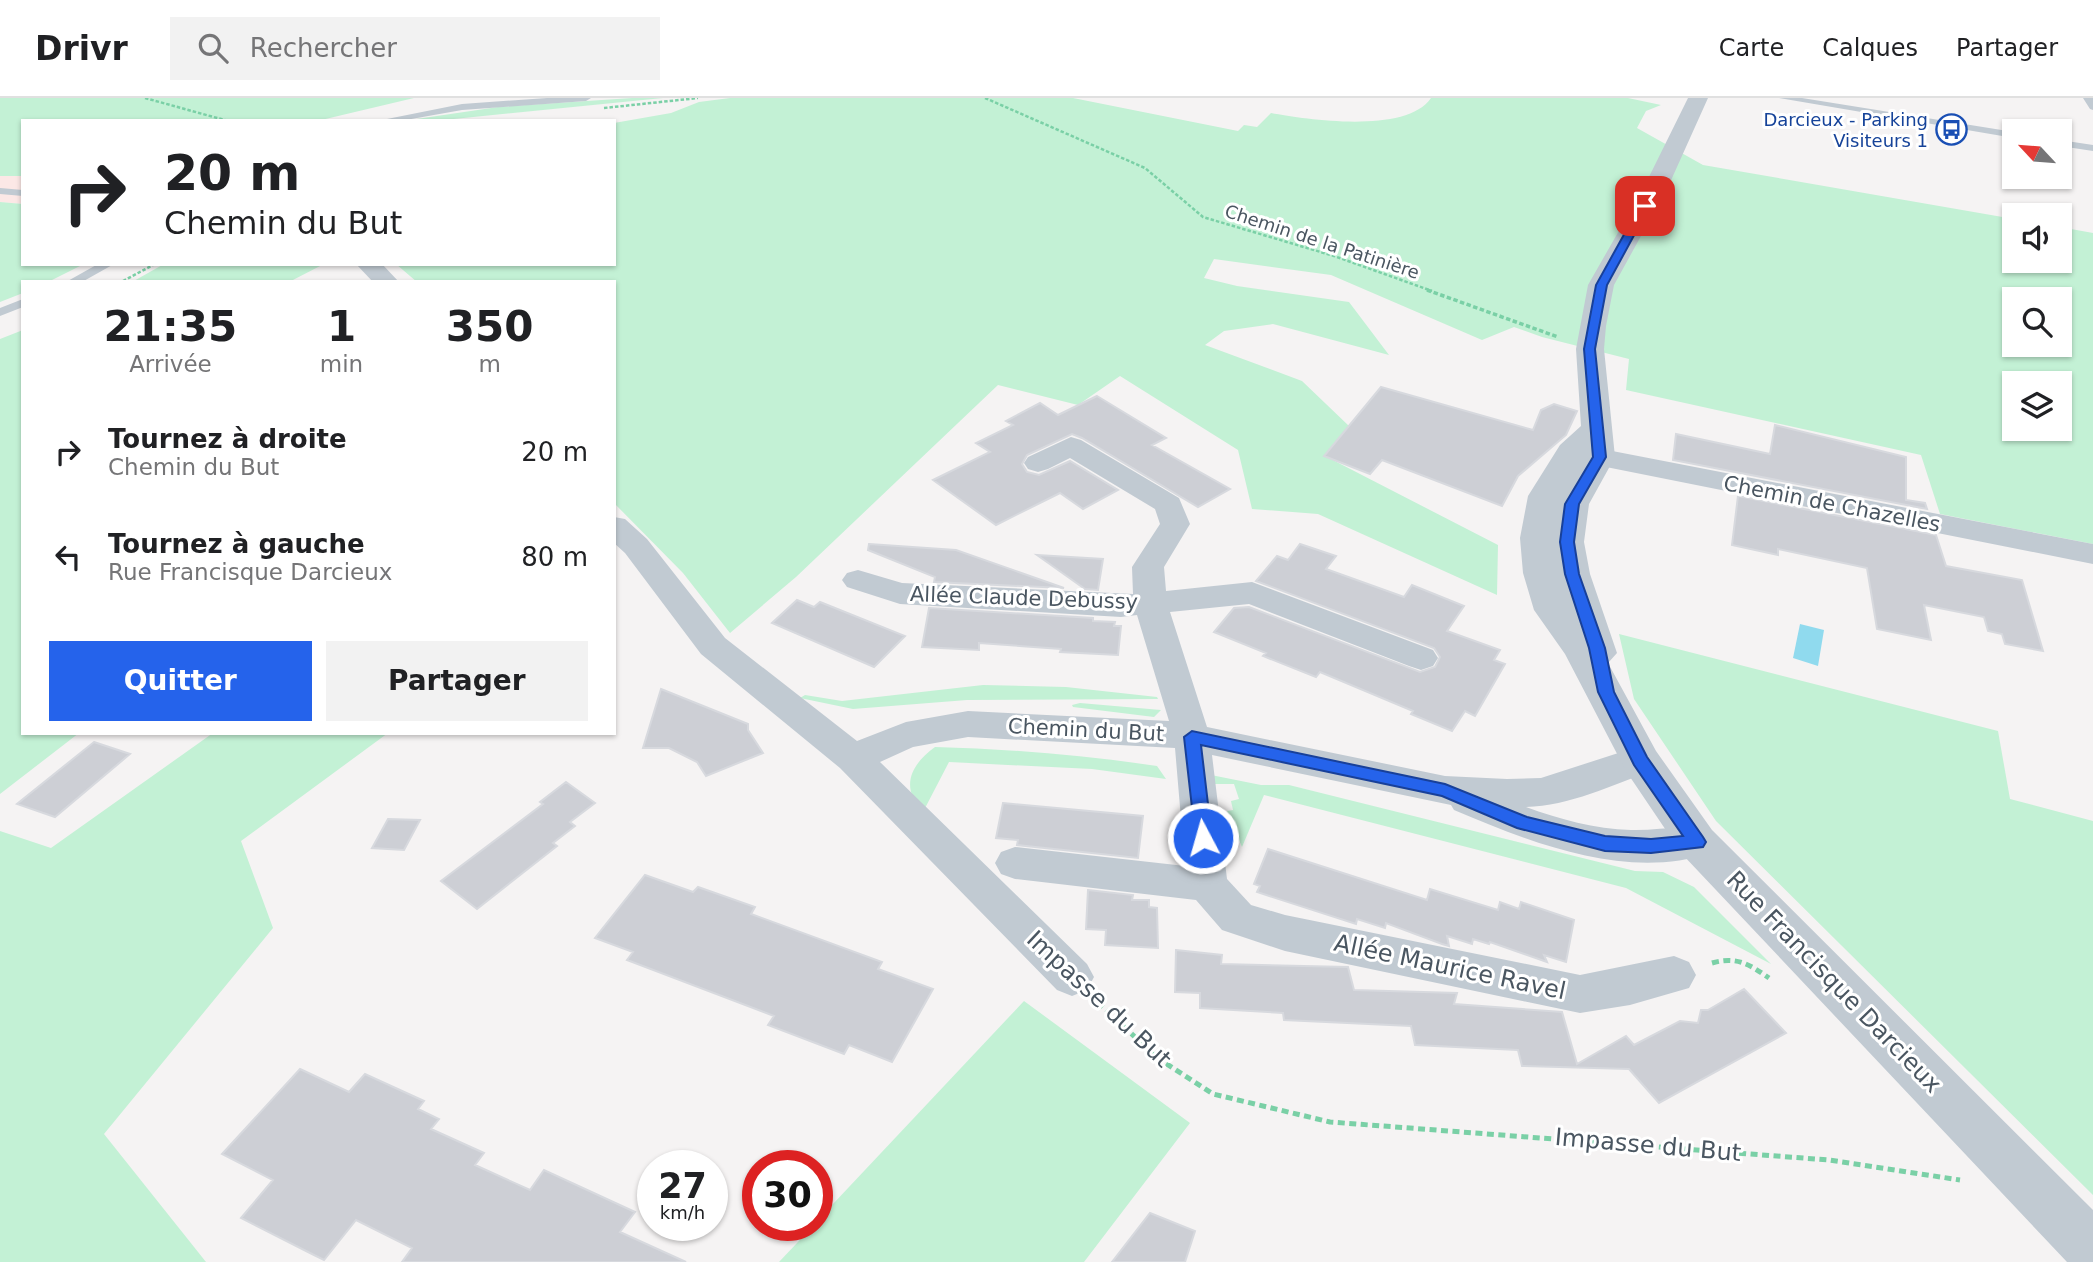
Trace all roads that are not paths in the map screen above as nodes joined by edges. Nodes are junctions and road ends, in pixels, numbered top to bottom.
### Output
1 (586, 98) edge
2 (1698, 98) edge
3 (1784, 98) edge
4 (2088, 98) edge
5 (2093, 107) edge
6 (393, 119) edge
7 (2002, 133) edge
8 (2072, 144) edge
9 (2093, 148) edge
10 (0, 191) edge
11 (21, 193) edge
12 (104, 266) edge
13 (370, 266) edge
14 (76, 280) edge
15 (385, 280) edge
16 (21, 304) edge
17 (0, 312) edge
18 (1589, 446) junction
19 (1038, 463) dead end
20 (616, 528) edge
21 (2093, 554) edge
22 (858, 580) dead end
23 (1150, 602) junction
24 (1422, 658) dead end
25 (1192, 737) junction
26 (853, 758) junction
27 (1640, 760) junction
28 (1445, 790) junction
29 (1697, 842) junction
30 (1015, 863) dead end
31 (1207, 885) junction
32 (1674, 975) road end
33 (1072, 977) road end
34 (2093, 1249) edge

1 - 6 lane
2 - 18 street
3 - 7 lane
4 - 5 lane
8 - 9 lane
10 - 11 lane
12 - 14 lane
13 - 15 street
16 - 17 lane
18 - 21 street, Chemin de Chazelles
18 - 27 street, Rue Francisque Darcieux
19 - 23 street, Allée Claude Debussy
20 - 26 street, Impasse du But
22 - 23 street, Allée Claude Debussy
23 - 24 street, Allée Claude Debussy
23 - 25 street, Allée Claude Debussy
25 - 26 street, Chemin du But
25 - 28 street, Chemin du But
25 - 31 street
26 - 33 street, Impasse du But
27 - 28 street, Chemin du But
27 - 29 street, Rue Francisque Darcieux
28 - 29 street, Chemin du But
29 - 34 street, Rue Francisque Darcieux
30 - 31 street
31 - 32 street, Allée Maurice Ravel

